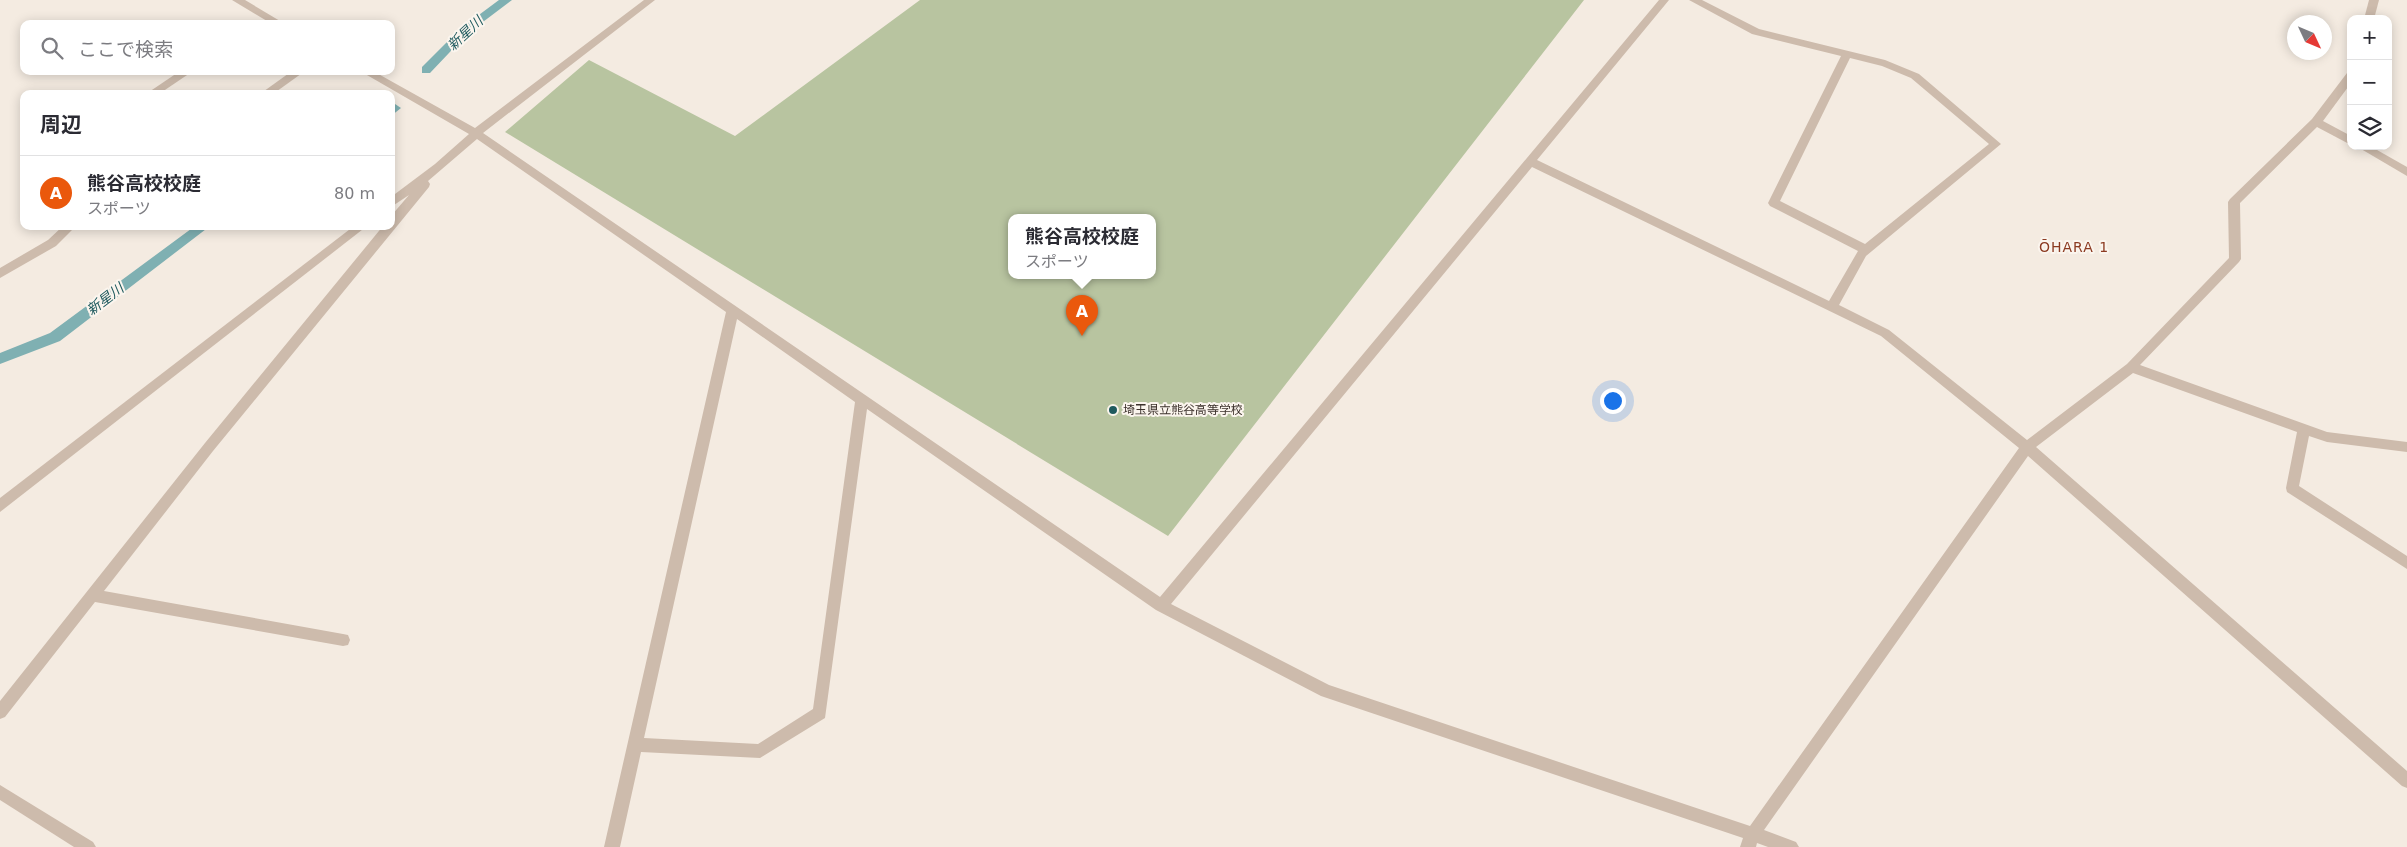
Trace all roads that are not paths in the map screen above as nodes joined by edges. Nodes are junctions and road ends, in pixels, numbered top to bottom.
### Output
1 (237, 0) edge
2 (650, 0) edge
3 (1664, 0) edge
4 (1694, 0) edge
5 (2374, 0) edge
6 (2369, 15) edge
7 (269, 20) edge
8 (1847, 54) junction
9 (182, 75) edge
10 (294, 75) edge
11 (372, 75) edge
12 (2347, 80) edge
13 (157, 90) edge
14 (271, 90) edge
15 (2316, 122) junction
16 (476, 133) junction
17 (2347, 139) edge
18 (2368, 150) edge
19 (1530, 161) junction
20 (439, 167) junction
21 (2407, 172) edge
22 (395, 200) edge
23 (395, 219) edge
24 (66, 230) edge
25 (357, 230) edge
26 (386, 230) edge
27 (1866, 250) junction
28 (0, 274) edge
29 (1832, 307) junction
30 (733, 309) junction
31 (2131, 367) junction
32 (862, 398) junction
33 (2304, 430) junction
34 (2027, 446) junction
35 (2407, 447) edge
36 (0, 506) edge
37 (2407, 563) edge
38 (92, 596) junction
39 (1161, 606) junction
40 (343, 640) dead end
41 (0, 712) edge
42 (635, 746) junction
43 (2407, 781) edge
44 (0, 792) edge
45 (1750, 841) edge
46 (88, 847) edge
47 (612, 847) edge
48 (1791, 847) edge

1 - 7 street
2 - 16 street
3 - 19 street
4 - 8 street
5 - 6 street
8 - 27 street
8 - 27 street
9 - 13 street
10 - 14 street
11 - 16 street
12 - 15 street
15 - 17 street
15 - 31 street
16 - 20 street
16 - 30 street
18 - 21 street
19 - 29 street
19 - 39 street
20 - 22 street
20 - 23 street
24 - 28 street
25 - 36 street
26 - 38 street
27 - 29 street
29 - 34 street
30 - 32 street
30 - 42 street
31 - 33 street
31 - 34 street
32 - 39 street
32 - 42 street
33 - 35 street
33 - 37 street
34 - 43 street
34 - 45 street
38 - 40 street
38 - 41 street
39 - 45 street
42 - 47 street
44 - 46 street
45 - 48 street

